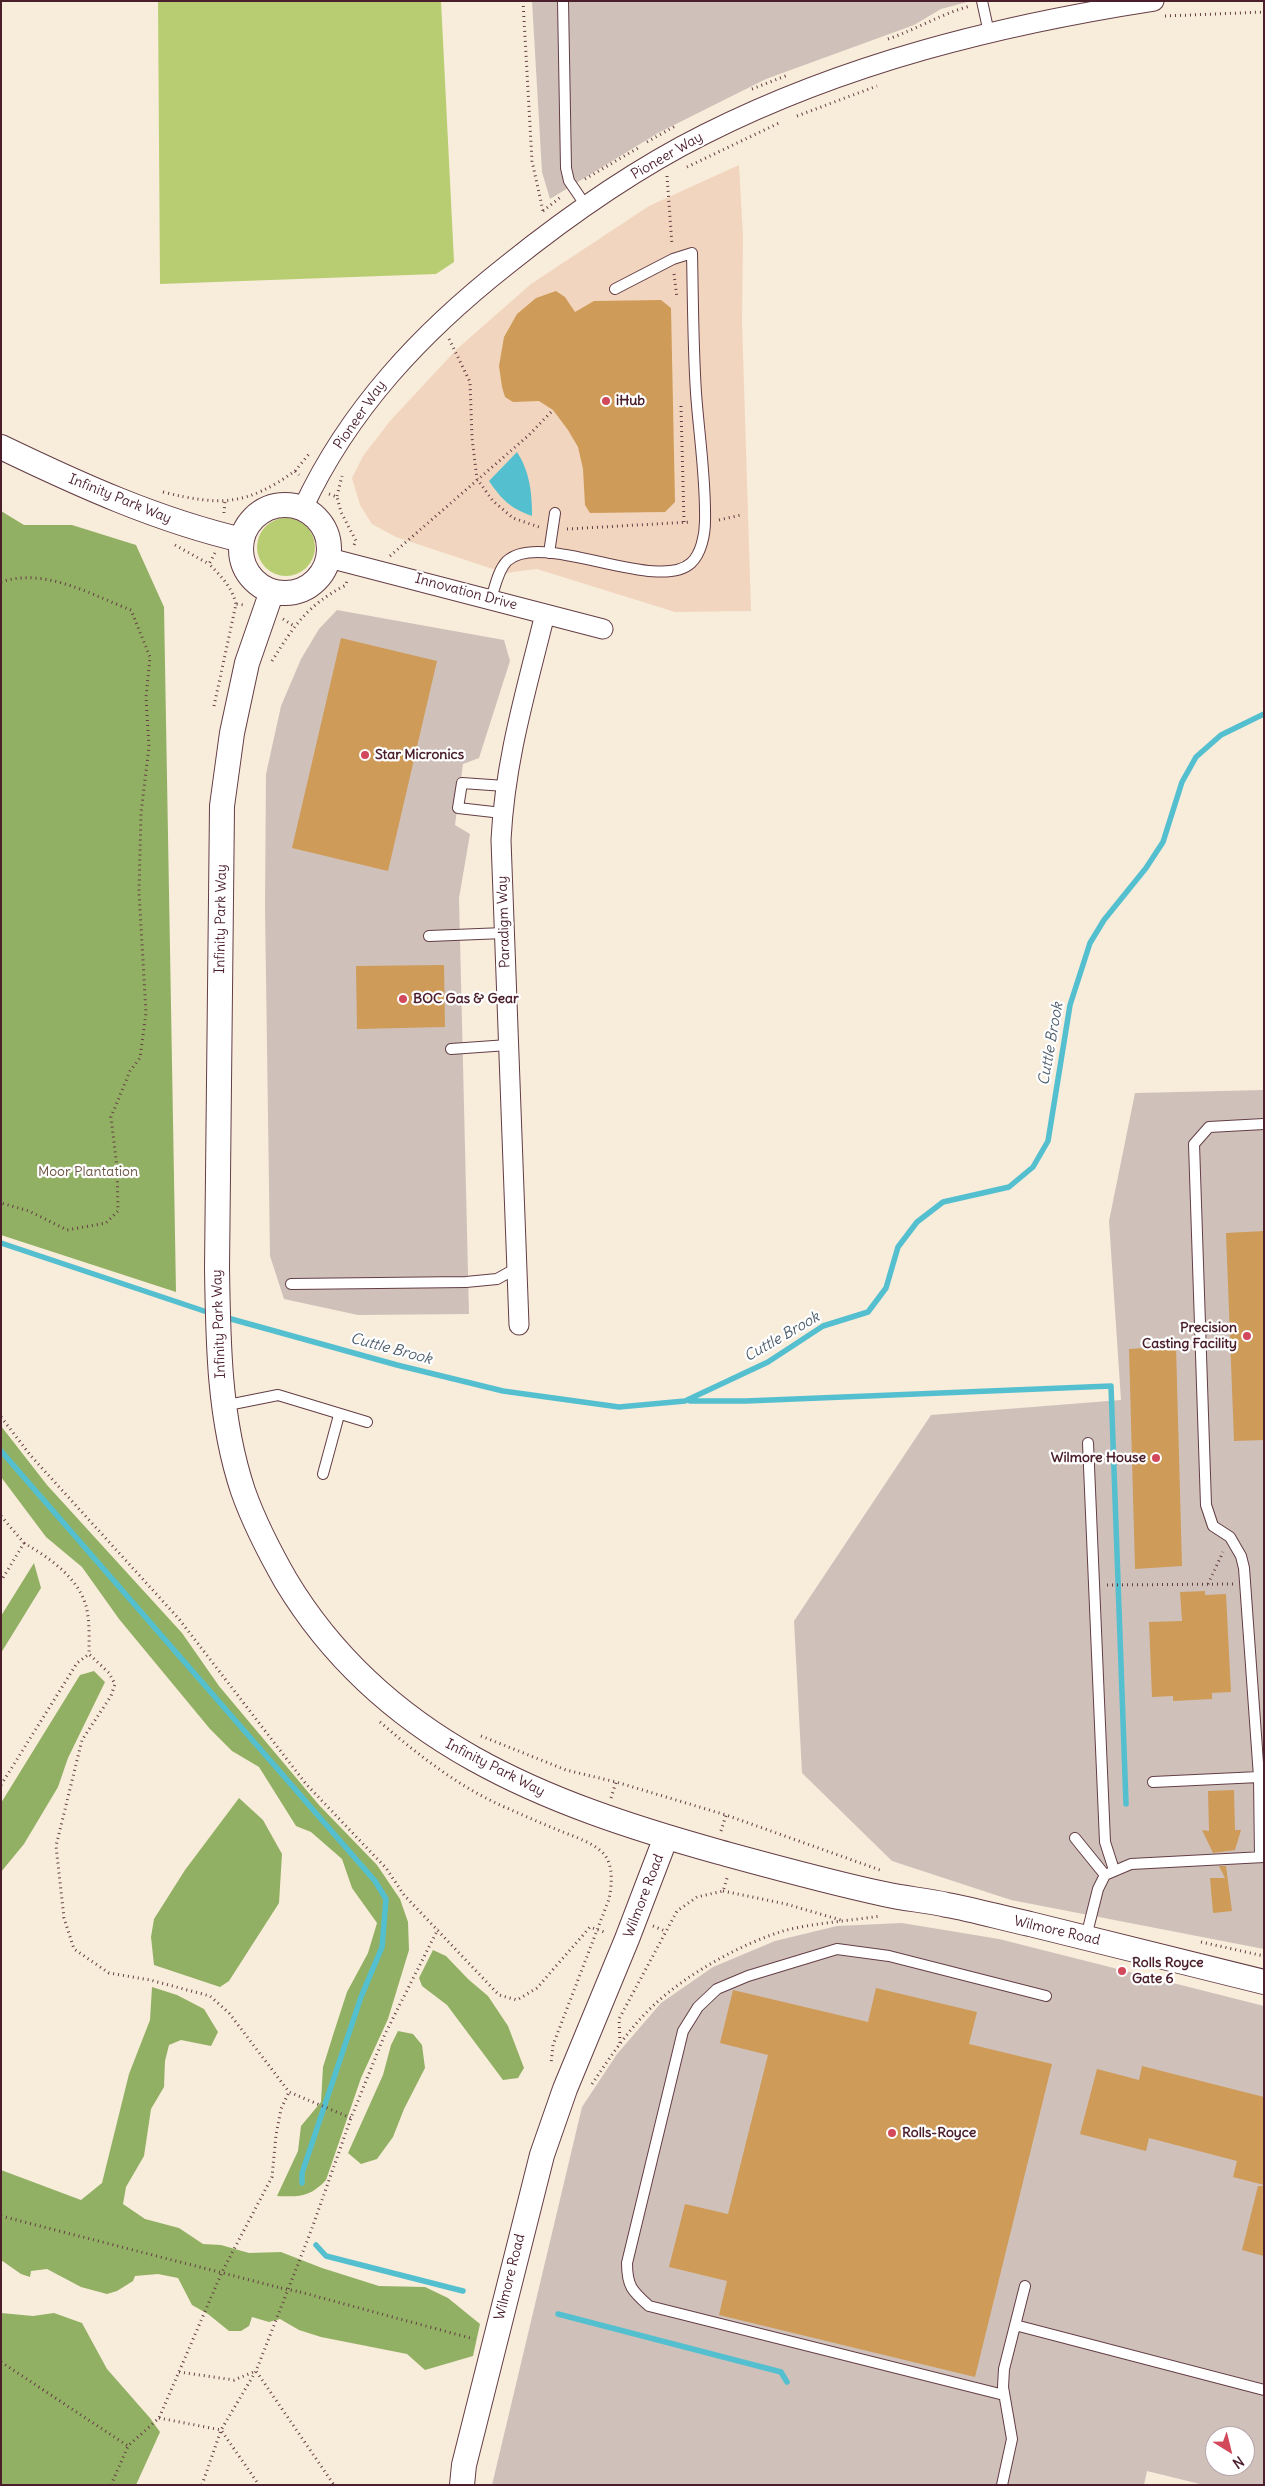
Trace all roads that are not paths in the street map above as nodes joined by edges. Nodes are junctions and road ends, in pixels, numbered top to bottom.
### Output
1 (563, 1) edge
2 (982, 1) edge
3 (1155, 10) edge
4 (989, 33) junction
5 (586, 206) junction
6 (615, 289) dead end
7 (1, 448) edge
8 (303, 508) junction
9 (556, 514) dead end
10 (242, 540) junction
11 (549, 553) junction
12 (329, 558) junction
13 (272, 591) junction
14 (492, 599) junction
15 (545, 614) junction
16 (603, 629) dead end
17 (505, 786) junction
18 (502, 813) junction
19 (504, 933) junction
20 (429, 936) dead end
21 (508, 1045) junction
22 (451, 1049) dead end
23 (1264, 1124) edge
24 (517, 1268) junction
25 (290, 1284) dead end
26 (519, 1325) dead end
27 (223, 1406) junction
28 (339, 1415) junction
29 (367, 1422) dead end
30 (1088, 1443) dead end
31 (323, 1474) dead end
32 (1259, 1777) junction
33 (1153, 1782) dead end
34 (666, 1837) junction
35 (1075, 1838) dead end
36 (1262, 1857) edge
37 (1109, 1873) junction
38 (1086, 1937) junction
39 (1264, 1982) edge
40 (1046, 1996) dead end
41 (1025, 2286) dead end
42 (1015, 2325) junction
43 (1264, 2390) edge
44 (1004, 2395) junction
45 (462, 2485) edge
46 (1002, 2485) edge

1 - 5 lane
2 - 4 lane
3 - 4 street, Pioneer Way
4 - 5 street, Pioneer Way
5 - 8 street, Pioneer Way
6 - 11 lane
7 - 10 street, Infinity Park Way
8 - 10 street
8 - 12 street
9 - 11 lane
10 - 13 street
11 - 14 lane
12 - 13 street
12 - 14 street, Innovation Drive
13 - 27 street, Infinity Park Way
14 - 15 street, Innovation Drive
15 - 16 street, Innovation Drive
15 - 17 street, Paradigm Way
17 - 18 street, Paradigm Way
17 - 18 lane
18 - 19 street, Paradigm Way
19 - 20 lane
19 - 21 street, Paradigm Way
21 - 22 lane
21 - 24 street, Paradigm Way
23 - 32 lane
24 - 25 lane
24 - 26 street, Paradigm Way
27 - 28 lane
27 - 34 street, Infinity Park Way
28 - 29 lane
28 - 31 lane
30 - 37 lane
32 - 33 lane
32 - 36 lane
34 - 38 street, Wilmore Road
34 - 45 street, Wilmore Road
35 - 37 lane
36 - 37 lane
37 - 38 lane
38 - 39 street, Wilmore Road
40 - 44 lane
41 - 42 lane
42 - 43 lane
42 - 44 lane
44 - 46 lane

